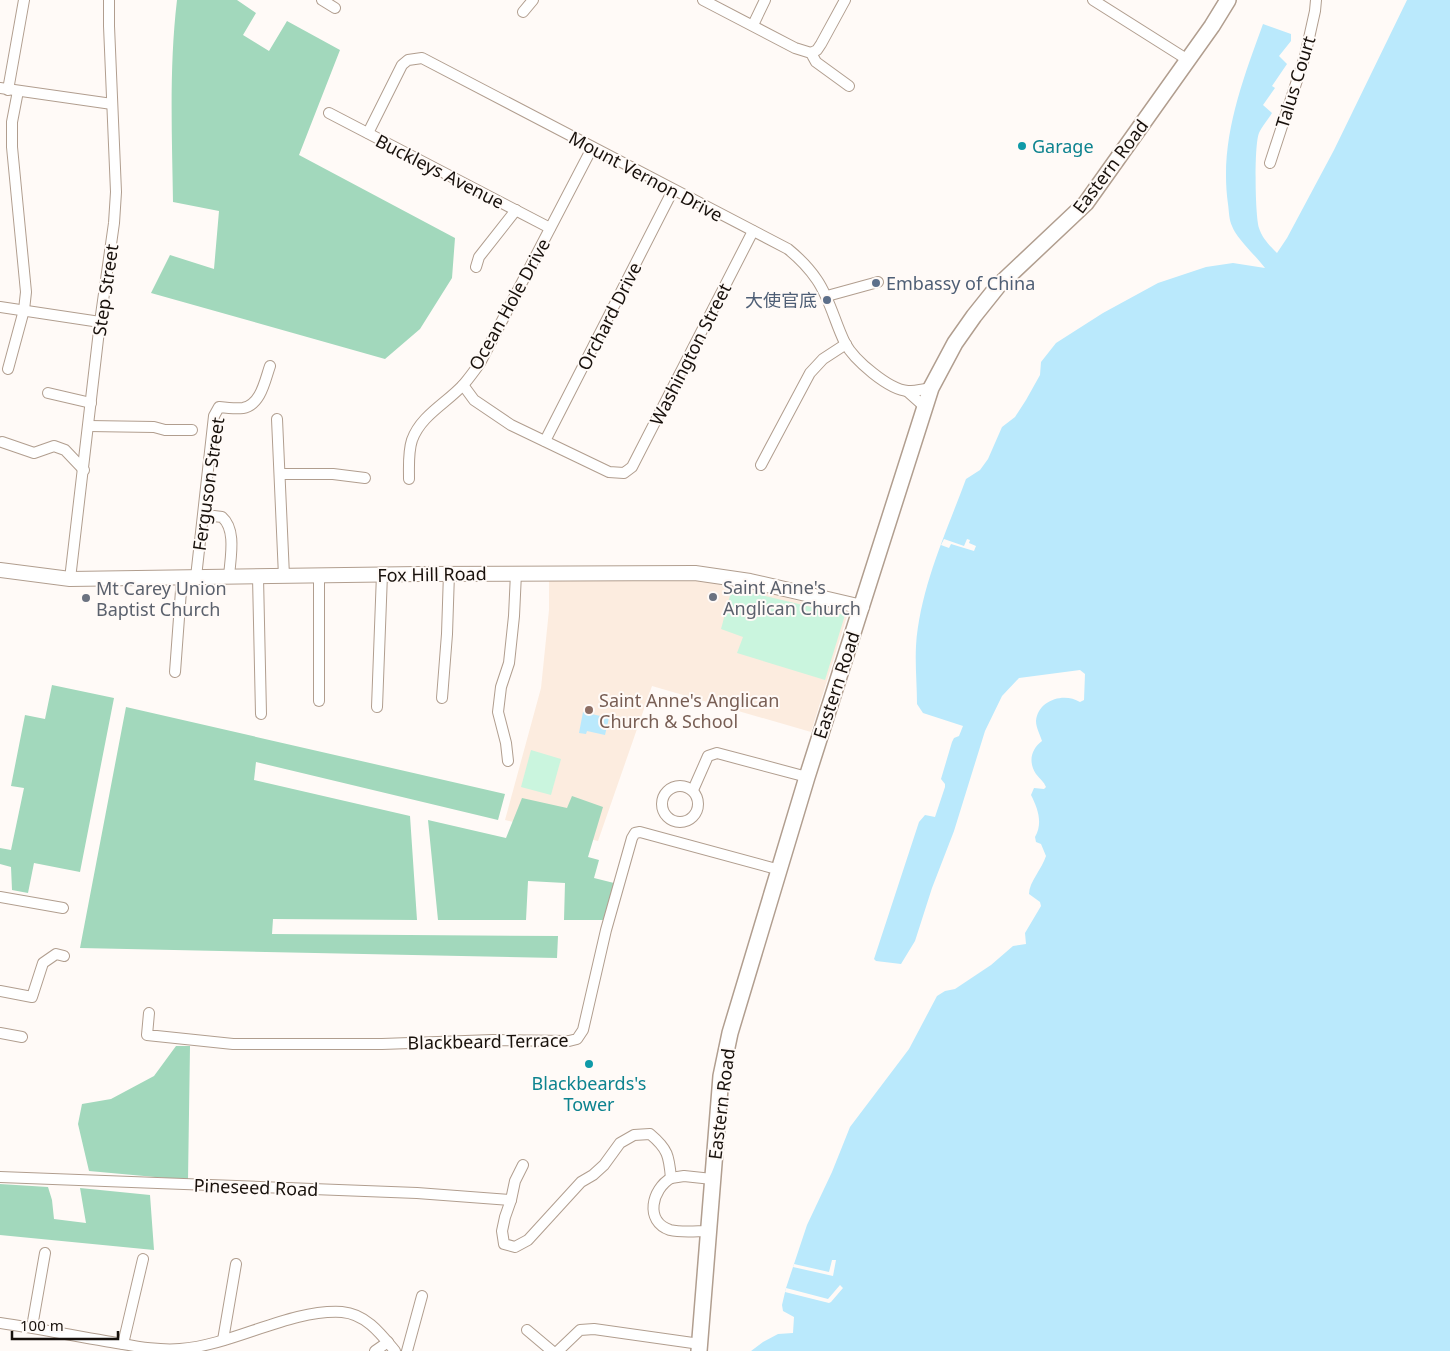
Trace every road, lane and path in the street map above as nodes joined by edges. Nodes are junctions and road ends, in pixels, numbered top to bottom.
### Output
1 (24, 0) edge
2 (109, 0) edge
3 (322, 0) edge
4 (533, 0) edge
5 (703, 0) edge
6 (765, 0) edge
7 (844, 0) edge
8 (1093, 0) edge
9 (1228, 0) edge
10 (1316, 0) edge
11 (335, 8) dead end
12 (523, 12) dead end
13 (753, 25) junction
14 (811, 53) junction
15 (1188, 60) junction
16 (849, 86) dead end
17 (9, 90) edge
18 (112, 104) junction
19 (329, 113) dead end
20 (368, 133) junction
21 (592, 148) junction
22 (1270, 163) dead end
23 (673, 190) junction
24 (516, 210) junction
25 (550, 228) junction
26 (753, 231) junction
27 (476, 267) dead end
28 (878, 282) dead end
29 (826, 296) junction
30 (0, 306) edge
31 (24, 310) junction
32 (100, 322) junction
33 (846, 344) junction
34 (270, 366) dead end
35 (8, 369) dead end
36 (463, 385) junction
37 (932, 388) junction
38 (907, 391) junction
39 (48, 393) dead end
40 (91, 403) junction
41 (925, 407) junction
42 (277, 419) dead end
43 (89, 426) junction
44 (192, 430) dead end
45 (2, 442) dead end
46 (545, 442) junction
47 (761, 465) dead end
48 (84, 470) junction
49 (280, 474) junction
50 (365, 478) dead end
51 (408, 479) dead end
52 (214, 516) dead end
53 (0, 570) edge
54 (449, 573) junction
55 (516, 573) junction
56 (382, 574) junction
57 (284, 576) junction
58 (319, 576) junction
59 (189, 577) junction
60 (229, 577) junction
61 (258, 577) junction
62 (70, 579) junction
63 (862, 607) junction
64 (175, 672) dead end
65 (442, 698) dead end
66 (319, 701) dead end
67 (377, 707) dead end
68 (260, 714) dead end
69 (508, 761) dead end
70 (807, 777) junction
71 (693, 790) junction
72 (675, 822) junction
73 (672, 841) junction
74 (780, 870) junction
75 (0, 897) edge
76 (63, 908) dead end
77 (64, 956) dead end
78 (0, 991) edge
79 (149, 1013) dead end
80 (0, 1033) edge
81 (22, 1037) dead end
82 (523, 1165) dead end
83 (0, 1177) edge
84 (671, 1178) junction
85 (712, 1179) junction
86 (512, 1200) junction
87 (709, 1231) junction
88 (45, 1253) dead end
89 (143, 1259) dead end
90 (236, 1264) dead end
91 (422, 1296) dead end
92 (0, 1323) edge
93 (32, 1327) junction
94 (527, 1330) dead end
95 (223, 1340) junction
96 (388, 1342) junction
97 (123, 1344) junction
98 (700, 1347) edge
99 (208, 1348) edge
100 (375, 1351) edge
101 (395, 1351) edge
102 (407, 1351) edge
103 (552, 1351) edge
104 (558, 1351) edge

1 - 17 street
2 - 18 street, Step Street
3 - 11 street
4 - 12 street
5 - 13 street
6 - 13 street
7 - 14 street
8 - 15 street
9 - 15 highway, Eastern Road
10 - 22 street, Talus Court
13 - 14 street
14 - 16 street
15 - 37 highway, Eastern Road
17 - 18 street
17 - 31 street
18 - 32 street, Step Street
19 - 20 street, Buckleys Avenue
20 - 21 street, Mount Vernon Drive
20 - 24 street, Buckleys Avenue
21 - 23 street, Mount Vernon Drive
21 - 25 street, Ocean Hole Drive
23 - 26 street, Mount Vernon Drive
23 - 46 street, Orchard Drive
24 - 25 street, Buckleys Avenue
24 - 27 street
25 - 36 street, Ocean Hole Drive
26 - 29 street, Mount Vernon Drive
26 - 46 street, Washington Street
28 - 29 street
29 - 33 street, Mount Vernon Drive
30 - 31 street
31 - 32 street
31 - 35 street
32 - 40 street, Step Street
33 - 38 street, Mount Vernon Drive
33 - 47 street
34 - 59 street, Ferguson Street
36 - 46 street
36 - 51 street, Ocean Hole Drive
37 - 38 street
37 - 41 highway, Eastern Road
38 - 41 street
39 - 40 street
40 - 43 street, Step Street
41 - 63 highway, Eastern Road
42 - 49 street
43 - 44 street
43 - 48 street, Step Street
45 - 48 street
48 - 62 street, Step Street
49 - 50 street
49 - 57 street
52 - 60 street
53 - 62 main road, Fox Hill Road
54 - 55 main road, Fox Hill Road
54 - 56 main road, Fox Hill Road
54 - 65 street
55 - 63 main road, Fox Hill Road
55 - 69 street
56 - 58 main road, Fox Hill Road
56 - 67 street
57 - 58 main road, Fox Hill Road
57 - 61 main road, Fox Hill Road
58 - 66 street
59 - 60 main road, Fox Hill Road
59 - 62 main road, Fox Hill Road
59 - 64 street
60 - 61 main road, Fox Hill Road
61 - 68 street
63 - 70 highway, Eastern Road
70 - 71 street
70 - 74 highway, Eastern Road
71 - 72 street
71 - 72 street
72 - 73 street
73 - 74 street, Blackbeard Terrace
73 - 79 street, Blackbeard Terrace
74 - 85 highway, Eastern Road
75 - 76 street
77 - 78 street
80 - 81 street
82 - 86 street
83 - 86 street, Pineseed Road
84 - 85 street
84 - 86 street
84 - 87 street
85 - 87 highway, Eastern Road
87 - 98 highway, Eastern Road
88 - 93 street
89 - 97 street
90 - 95 street
91 - 102 street
92 - 93 street
93 - 97 street
94 - 103 street
95 - 96 street
95 - 99 street
96 - 100 street
96 - 101 street
97 - 99 street
98 - 104 street

